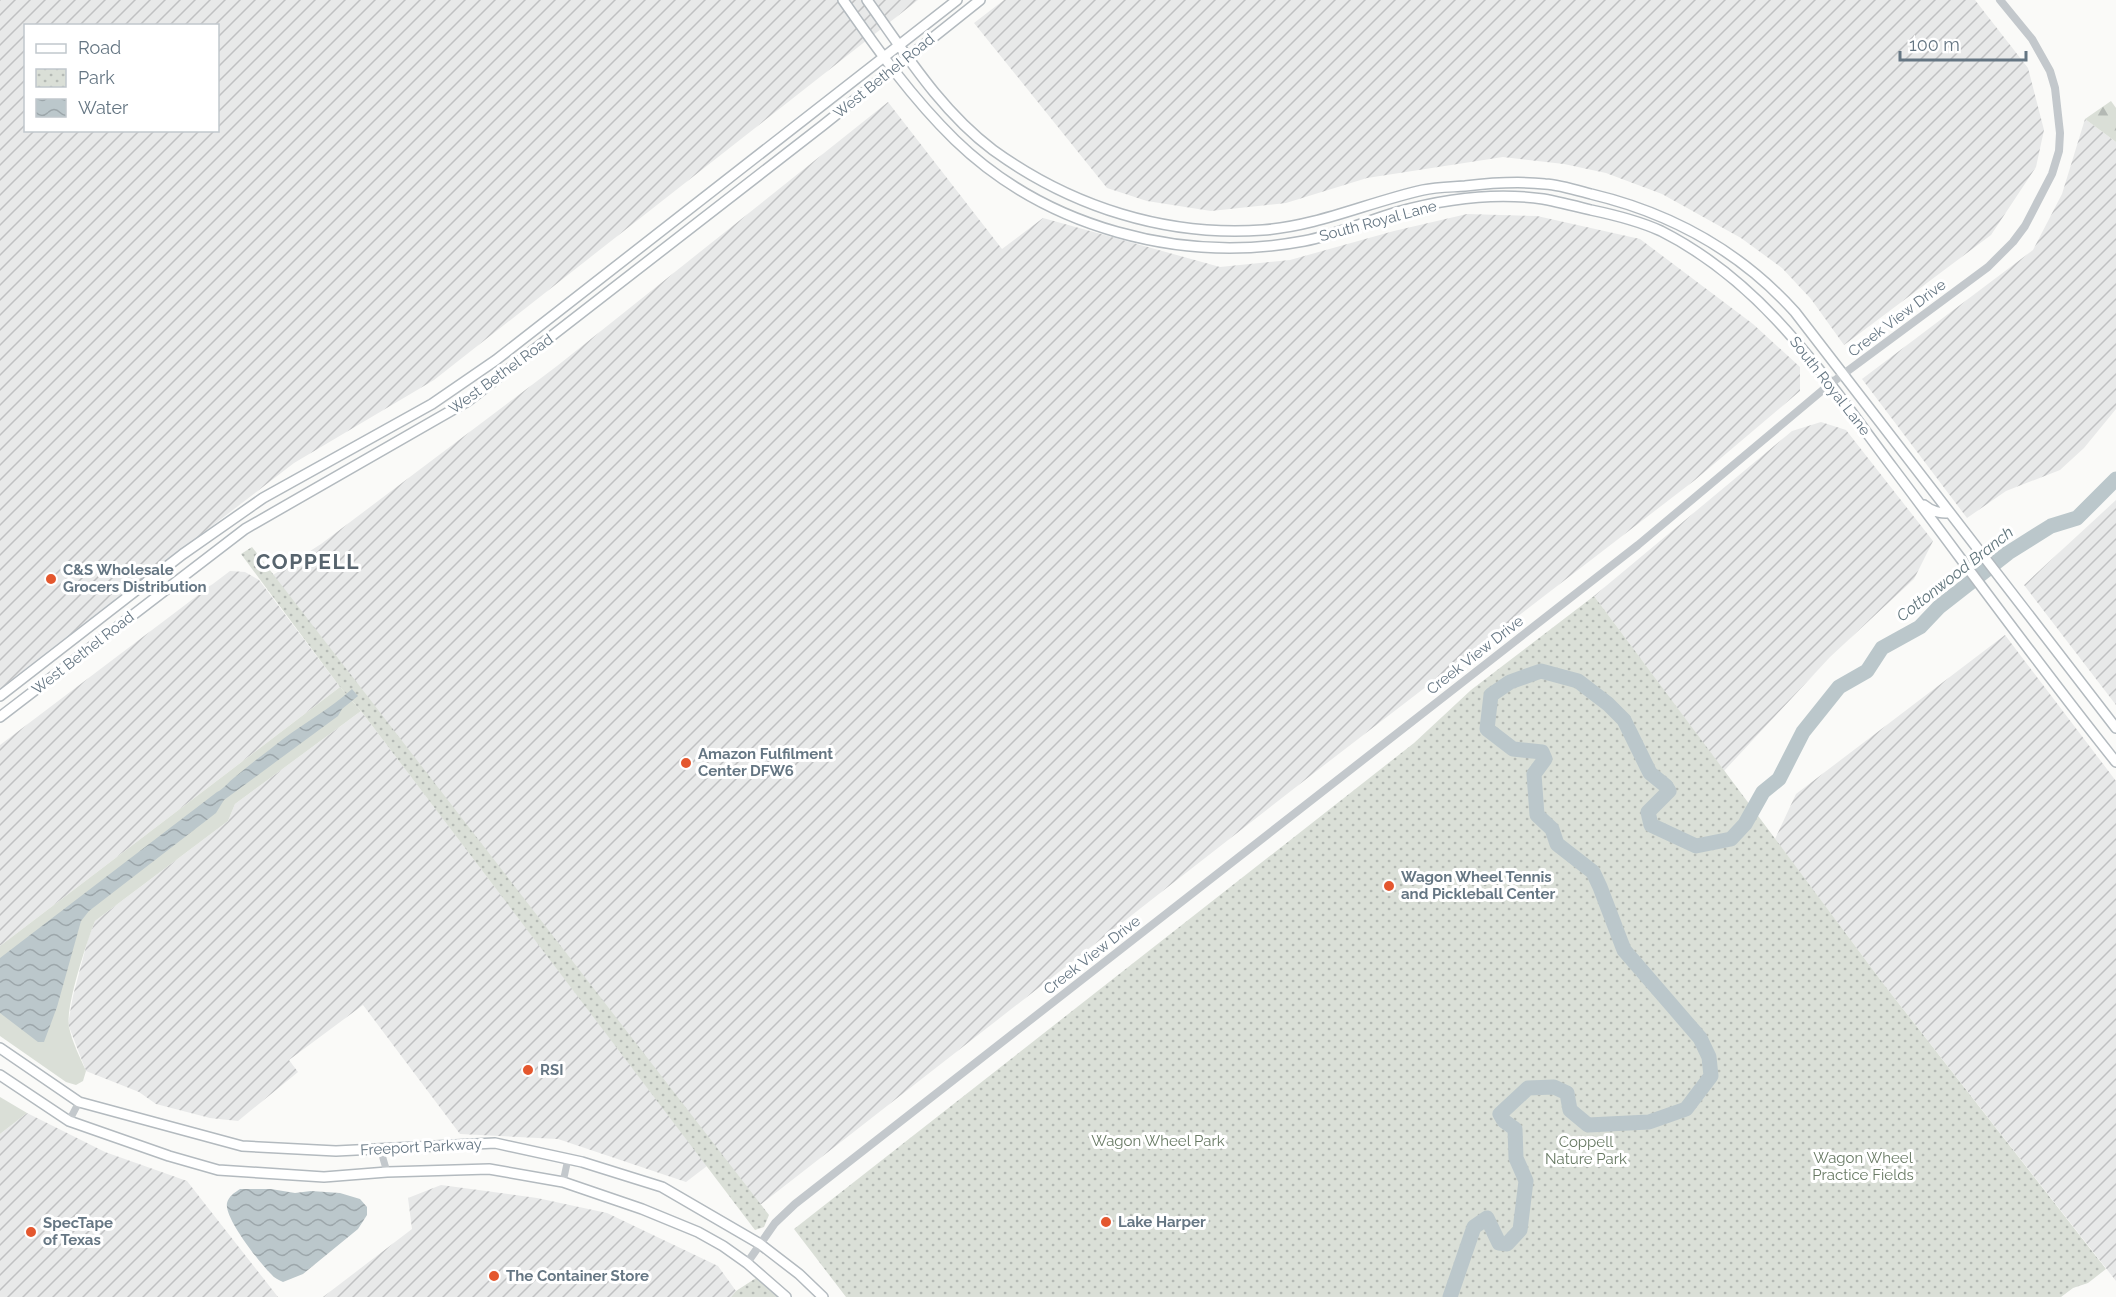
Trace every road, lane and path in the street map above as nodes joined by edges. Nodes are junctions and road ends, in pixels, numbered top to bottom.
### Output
1 (843, 0) edge
2 (867, 0) edge
3 (957, 0) edge
4 (980, 0) edge
5 (2000, 0) edge
6 (899, 46) junction
7 (907, 58) junction
8 (884, 59) junction
9 (892, 70) junction
10 (1115, 212) junction
11 (1327, 219) junction
12 (1669, 219) junction
13 (1110, 230) junction
14 (1663, 232) junction
15 (1332, 234) junction
16 (1844, 374) junction
17 (1830, 384) junction
18 (382, 432) junction
19 (390, 447) junction
20 (1914, 495) junction
21 (1950, 513) junction
22 (200, 542) junction
23 (209, 556) junction
24 (0, 696) edge
25 (0, 717) edge
26 (2116, 728) edge
27 (2116, 762) edge
28 (0, 1048) edge
29 (0, 1075) edge
30 (79, 1102) junction
31 (69, 1121) junction
32 (380, 1148) junction
33 (568, 1159) junction
34 (387, 1172) junction
35 (564, 1182) junction
36 (760, 1244) junction
37 (747, 1263) junction
38 (786, 1297) edge
39 (823, 1297) edge

1 - 8 main road, South Royal Lane
2 - 6 main road, South Royal Lane
3 - 6 main road, West Bethel Road
4 - 7 main road, West Bethel Road
5 - 16 street, Creek View Drive
6 - 7 main road, South Royal Lane
6 - 8 main road, West Bethel Road
7 - 9 main road, West Bethel Road
7 - 10 main road, South Royal Lane
8 - 9 main road, South Royal Lane
8 - 18 main road, West Bethel Road
9 - 13 main road, South Royal Lane
9 - 19 main road, West Bethel Road
10 - 11 main road, South Royal Lane
10 - 13 main road
11 - 12 main road, South Royal Lane
11 - 15 main road
12 - 14 main road
12 - 16 main road, South Royal Lane
13 - 15 main road, South Royal Lane
14 - 15 main road, South Royal Lane
14 - 17 main road, South Royal Lane
16 - 17 street, Creek View Drive
16 - 21 main road, South Royal Lane
17 - 20 main road, South Royal Lane
17 - 36 street, Creek View Drive
18 - 19 main road
18 - 22 main road, West Bethel Road
19 - 23 main road, West Bethel Road
20 - 21 main road
20 - 27 main road, South Royal Lane
21 - 26 main road, South Royal Lane
22 - 23 main road
22 - 24 main road, West Bethel Road
23 - 25 main road, West Bethel Road
28 - 30 main road, Freeport Parkway
29 - 31 main road, Freeport Parkway
30 - 31 street
30 - 32 main road, Freeport Parkway
31 - 34 main road, Freeport Parkway
32 - 33 main road, Freeport Parkway
32 - 34 street
33 - 35 street
33 - 36 main road, Freeport Parkway
34 - 35 main road, Freeport Parkway
35 - 37 main road, Freeport Parkway
36 - 37 street, Creek View Drive
36 - 39 main road, Freeport Parkway
37 - 38 main road, Freeport Parkway

